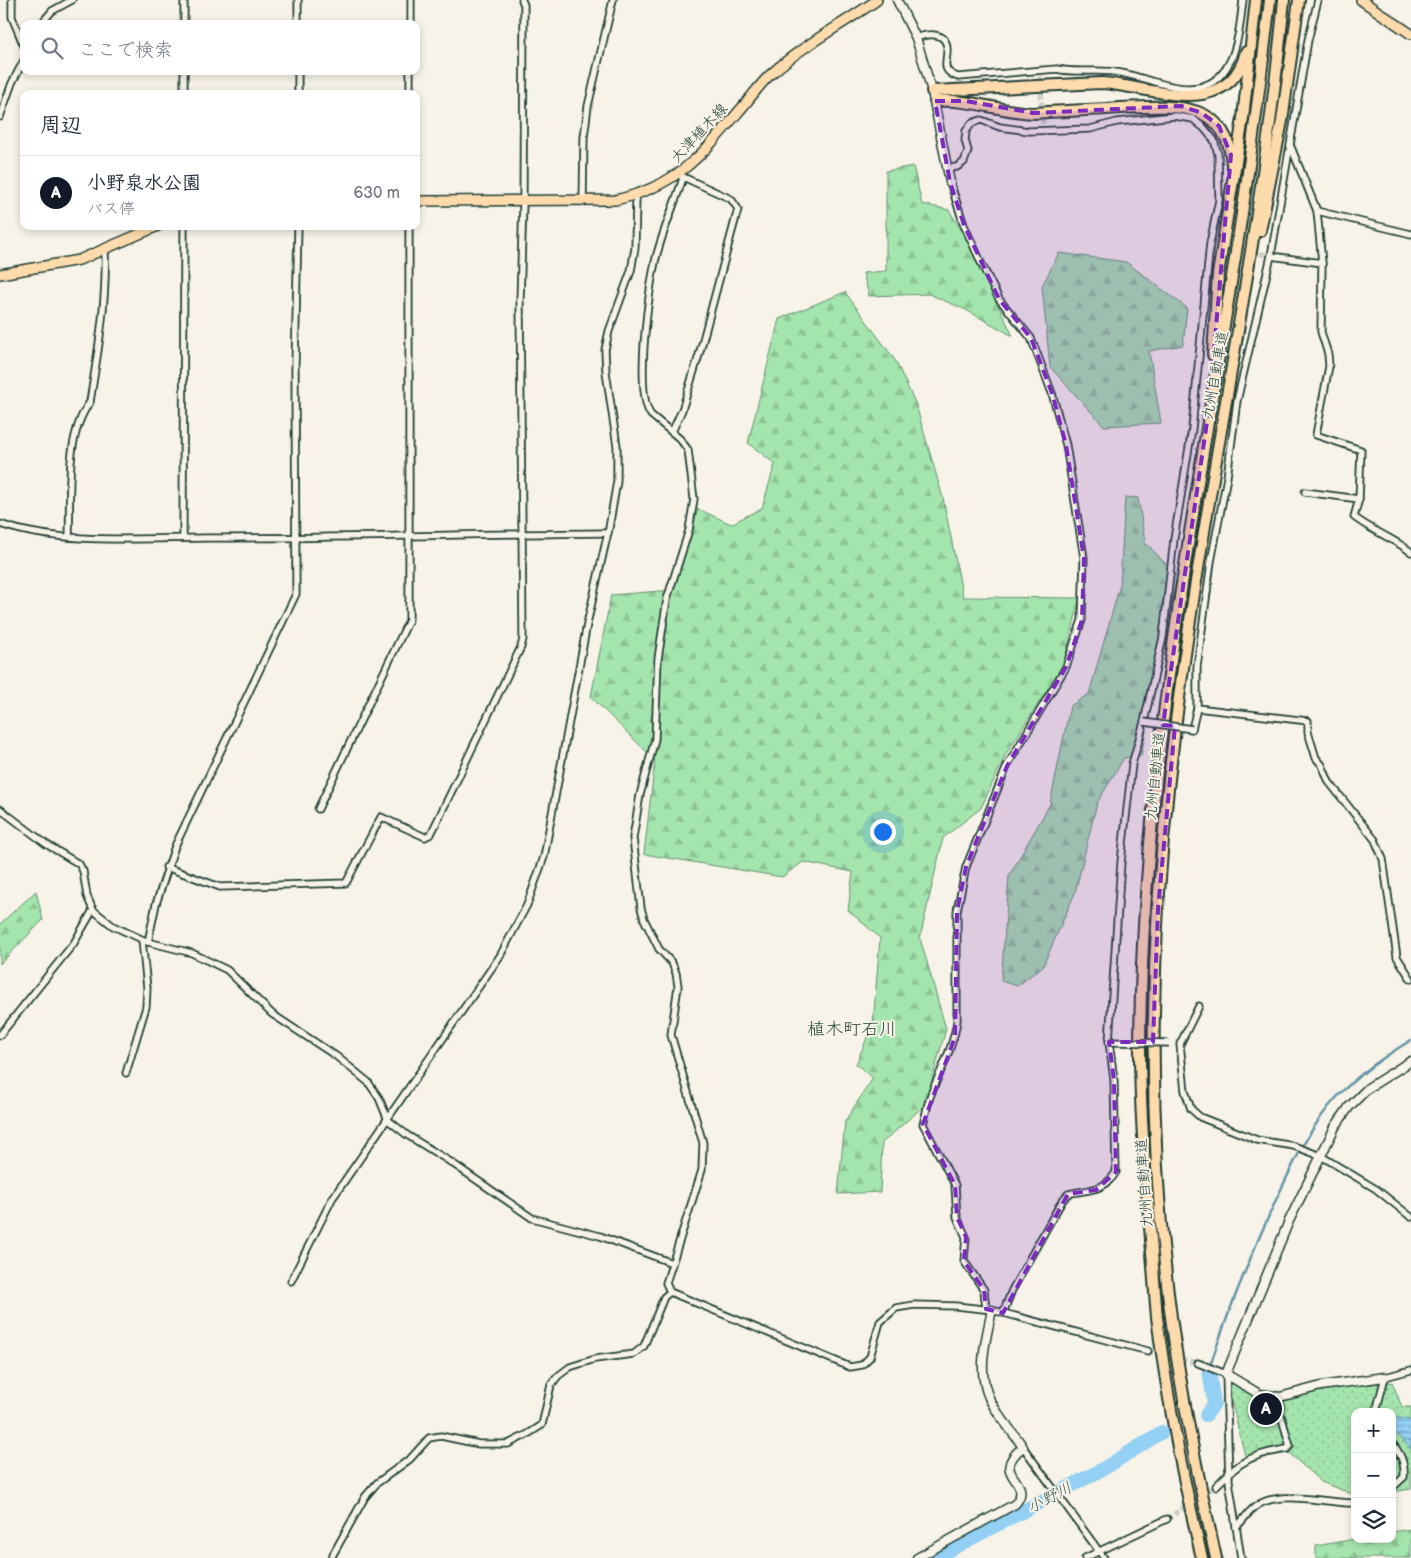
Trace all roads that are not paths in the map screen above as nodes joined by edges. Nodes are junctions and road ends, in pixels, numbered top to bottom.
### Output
1 (12, 0) edge
2 (72, 0) edge
3 (184, 0) edge
4 (298, 0) edge
5 (411, 0) edge
6 (522, 0) edge
7 (614, 0) edge
8 (877, 0) edge
9 (897, 0) edge
10 (1242, 0) edge
11 (1254, 0) edge
12 (1270, 0) edge
13 (1284, 0) edge
14 (1298, 0) edge
15 (1318, 0) edge
16 (1361, 0) edge
17 (44, 20) edge
18 (184, 20) edge
19 (298, 20) edge
20 (411, 20) edge
21 (1411, 34) edge
22 (20, 36) edge
23 (916, 38) junction
24 (20, 69) edge
25 (184, 75) edge
26 (298, 75) edge
27 (410, 75) edge
28 (184, 90) edge
29 (298, 90) edge
30 (410, 90) edge
31 (934, 96) junction
32 (1, 110) edge
33 (0, 116) edge
34 (1291, 147) junction
35 (947, 168) junction
36 (681, 176) junction
37 (950, 182) joint
38 (636, 196) junction
39 (420, 201) edge
40 (524, 202) junction
41 (583, 202) junction
42 (1228, 208) junction
43 (1317, 211) junction
44 (149, 230) edge
45 (184, 230) edge
46 (298, 230) edge
47 (409, 230) edge
48 (1411, 234) edge
49 (105, 250) junction
50 (1271, 256) junction
51 (1322, 263) junction
52 (0, 274) edge
53 (1239, 325) junction
54 (1209, 408) junction
55 (672, 432) junction
56 (1305, 492) dead end
57 (1359, 499) junction
58 (0, 524) edge
59 (608, 533) junction
60 (522, 534) junction
61 (409, 535) junction
62 (69, 537) junction
63 (183, 538) junction
64 (294, 538) junction
65 (1411, 552) edge
66 (1197, 708) junction
67 (1144, 722) junction
68 (0, 809) edge
69 (318, 809) dead end
70 (166, 867) junction
71 (92, 910) junction
72 (145, 941) junction
73 (1411, 979) edge
74 (1199, 1006) dead end
75 (0, 1035) edge
76 (1109, 1042) junction
77 (1180, 1044) junction
78 (1411, 1061) edge
79 (126, 1072) dead end
80 (388, 1120) junction
81 (1321, 1156) junction
82 (1411, 1217) edge
83 (672, 1263) junction
84 (291, 1281) dead end
85 (670, 1292) junction
86 (989, 1309) junction
87 (1003, 1313) junction
88 (1148, 1351) tunnel mouth
89 (1198, 1363) tunnel mouth
90 (1411, 1370) edge
91 (1222, 1373) junction
92 (1385, 1377) junction
93 (1280, 1397) junction
94 (1377, 1408) edge
95 (1023, 1447) junction
96 (1396, 1449) edge
97 (1229, 1472) junction
98 (1396, 1484) edge
99 (1216, 1486) tunnel mouth
100 (1351, 1503) edge
101 (1167, 1519) tunnel mouth
102 (1236, 1527) junction
103 (1099, 1551) junction
104 (331, 1558) edge
105 (917, 1558) edge
106 (1085, 1558) edge
107 (1104, 1558) edge
108 (1202, 1558) edge
109 (1216, 1558) edge
110 (1241, 1558) edge

1 - 22 street
2 - 17 street
3 - 18 street
4 - 19 street
5 - 20 street
6 - 40 street
7 - 41 street
8 - 36 main road, 大津植木線
9 - 23 street
10 - 23 street
11 - 31 highway
11 - 42 highway
12 - 54 highway, 九州自動車道
13 - 53 highway, 九州自動車道
14 - 53 highway
15 - 34 street
16 - 21 main road
23 - 31 street
24 - 32 street
25 - 28 street
26 - 29 street
27 - 30 street
31 - 35 street
31 - 42 highway
32 - 33 street
34 - 43 street
34 - 50 street
35 - 37 street
35 - 67 street
36 - 38 main road, 大津植木線
36 - 55 street
36 - 55 street
37 - 86 street
38 - 41 main road, 大津植木線
38 - 59 street
39 - 40 main road, 大津植木線
40 - 41 main road, 大津植木線
40 - 60 street
42 - 54 highway
43 - 48 street
43 - 51 street
44 - 49 main road
45 - 63 street
46 - 64 street
47 - 61 street
49 - 52 main road
49 - 62 street
50 - 51 street
50 - 66 street
51 - 57 street
53 - 109 highway, 九州自動車道
54 - 108 highway, 九州自動車道
55 - 83 street
56 - 57 street
57 - 65 street
58 - 62 street
59 - 60 street
59 - 80 street
60 - 61 street
60 - 70 street
61 - 64 street
61 - 69 street
62 - 63 street
63 - 64 street
64 - 70 street
66 - 67 street, bridge
66 - 73 street
67 - 76 street
68 - 71 street
70 - 72 street
71 - 72 street
71 - 75 street
72 - 79 street
72 - 80 street
74 - 77 street
76 - 77 street, bridge
76 - 87 street
77 - 81 street
78 - 81 street
80 - 83 street
80 - 84 street
81 - 82 street
81 - 91 street
83 - 85 street
85 - 86 street
85 - 104 street
86 - 87 street
86 - 95 street
87 - 88 street
89 - 91 street
90 - 92 street
91 - 93 street
91 - 97 street
92 - 93 street
92 - 94 street
93 - 97 street
95 - 103 street
95 - 105 street
96 - 98 street
97 - 99 street
97 - 102 street
100 - 102 street
101 - 103 street
102 - 110 street
103 - 106 street
103 - 107 street

